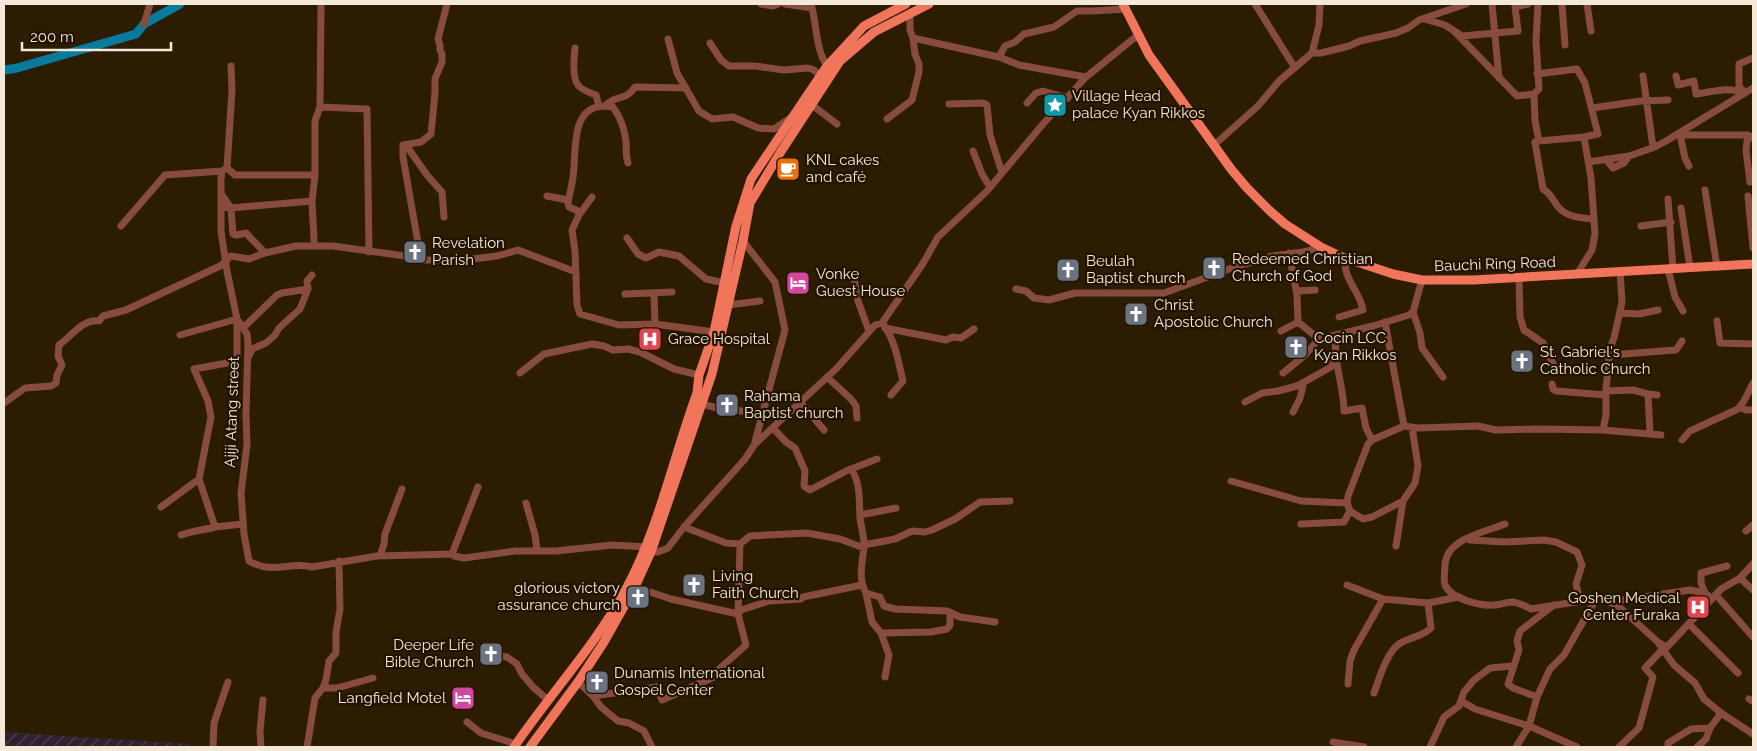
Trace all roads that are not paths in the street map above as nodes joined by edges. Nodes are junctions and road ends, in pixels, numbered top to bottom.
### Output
1 (150, 4) edge
2 (321, 4) edge
3 (448, 4) edge
4 (761, 4) edge
5 (778, 4) edge
6 (785, 4) edge
7 (906, 4) edge
8 (929, 4) edge
9 (1254, 4) edge
10 (1320, 4) edge
11 (1466, 4) edge
12 (1492, 4) edge
13 (1528, 4) edge
14 (1538, 4) edge
15 (1562, 4) edge
16 (1587, 4) edge
17 (811, 6) edge
18 (1124, 6) edge
19 (910, 14) junction
20 (1424, 19) junction
21 (144, 24) dead end
22 (1591, 30) dead end
23 (1455, 32) junction
24 (1496, 33) junction
25 (1138, 35) junction
26 (913, 38) junction
27 (668, 39) dead end
28 (710, 43) dead end
29 (1565, 45) dead end
30 (575, 48) dead end
31 (1312, 53) junction
32 (999, 57) junction
33 (1753, 58) edge
34 (231, 66) dead end
35 (827, 66) junction
36 (1295, 68) junction
37 (1537, 74) junction
38 (1642, 76) dead end
39 (1676, 76) dead end
40 (1086, 78) junction
41 (1499, 78) junction
42 (818, 79) junction
43 (686, 88) junction
44 (1753, 88) edge
45 (1745, 93) junction
46 (1534, 94) junction
47 (1068, 98) junction
48 (1668, 100) dead end
49 (1646, 102) junction
50 (1027, 103) dead end
51 (949, 104) dead end
52 (812, 105) junction
53 (320, 106) junction
54 (602, 106) junction
55 (1592, 108) junction
56 (793, 115) junction
57 (887, 119) dead end
58 (837, 124) dead end
59 (1679, 135) junction
60 (1751, 136) edge
61 (1584, 137) junction
62 (1539, 141) junction
63 (406, 145) junction
64 (1214, 145) junction
65 (1653, 147) junction
66 (973, 152) dead end
67 (1588, 162) junction
68 (628, 163) dead end
69 (1689, 166) dead end
70 (224, 169) junction
71 (1002, 173) junction
72 (315, 175) junction
73 (1750, 182) dead end
74 (990, 187) junction
75 (1705, 190) dead end
76 (222, 195) junction
77 (547, 196) dead end
78 (1748, 196) dead end
79 (592, 197) dead end
80 (1668, 199) dead end
81 (568, 200) junction
82 (312, 201) junction
83 (221, 206) junction
84 (232, 208) junction
85 (1681, 208) dead end
86 (579, 215) junction
87 (444, 217) dead end
88 (1593, 219) junction
89 (1671, 222) junction
90 (121, 226) dead end
91 (1641, 226) dead end
92 (627, 238) dead end
93 (314, 240) dead end
94 (743, 241) junction
95 (1321, 247) junction
96 (1753, 248) edge
97 (369, 252) junction
98 (265, 253) junction
99 (1290, 254) junction
100 (1346, 258) junction
101 (421, 260) junction
102 (226, 261) junction
103 (1753, 264) edge
104 (1717, 267) junction
105 (1690, 268) junction
106 (1670, 269) junction
107 (1620, 271) junction
108 (576, 272) junction
109 (1577, 274) junction
110 (312, 275) dead end
111 (1519, 277) junction
112 (854, 278) dead end
113 (1422, 280) junction
114 (725, 282) junction
115 (308, 289) junction
116 (1016, 289) dead end
117 (1315, 290) dead end
118 (1297, 291) junction
119 (672, 292) dead end
120 (625, 294) dead end
121 (654, 294) junction
122 (760, 301) dead end
123 (728, 306) junction
124 (1658, 310) dead end
125 (1683, 311) dead end
126 (1413, 312) junction
127 (1620, 313) junction
128 (1339, 317) dead end
129 (236, 318) junction
130 (1717, 321) dead end
131 (1298, 322) junction
132 (1385, 322) junction
133 (655, 324) junction
134 (884, 325) junction
135 (244, 327) junction
136 (974, 329) dead end
137 (1281, 331) dead end
138 (714, 332) junction
139 (869, 332) junction
140 (180, 335) dead end
141 (1335, 335) junction
142 (1319, 339) junction
143 (1682, 341) dead end
144 (1753, 344) edge
145 (1610, 355) junction
146 (1336, 357) junction
147 (247, 361) junction
148 (1556, 370) dead end
149 (520, 373) dead end
150 (1283, 373) dead end
151 (699, 376) junction
152 (827, 377) junction
153 (1443, 377) dead end
154 (1304, 382) junction
155 (1753, 383) edge
156 (1552, 384) dead end
157 (1606, 393) junction
158 (1648, 394) junction
159 (891, 395) dead end
160 (1657, 395) dead end
161 (800, 402) junction
162 (1245, 402) dead end
163 (4, 403) edge
164 (702, 404) junction
165 (1740, 407) junction
166 (1753, 410) edge
167 (1293, 412) dead end
168 (762, 416) junction
169 (856, 418) dead end
170 (1404, 426) junction
171 (1412, 427) junction
172 (773, 428) junction
173 (824, 430) dead end
174 (1603, 430) junction
175 (1650, 433) junction
176 (1661, 436) dead end
177 (1372, 440) junction
178 (1682, 440) dead end
179 (755, 444) junction
180 (877, 459) dead end
181 (851, 469) junction
182 (199, 478) junction
183 (1230, 481) dead end
184 (478, 487) dead end
185 (402, 489) dead end
186 (1010, 501) dead end
187 (1403, 501) junction
188 (526, 503) dead end
189 (1347, 503) junction
190 (161, 507) dead end
191 (896, 508) dead end
192 (1350, 511) junction
193 (860, 515) junction
194 (243, 524) junction
195 (1301, 524) dead end
196 (1505, 524) dead end
197 (1753, 525) edge
198 (215, 527) junction
199 (684, 527) junction
200 (1746, 531) dead end
201 (181, 535) dead end
202 (1464, 540) junction
203 (740, 544) junction
204 (1396, 546) dead end
205 (864, 547) junction
206 (537, 550) junction
207 (648, 550) junction
208 (452, 554) junction
209 (380, 556) junction
210 (339, 561) junction
211 (1753, 564) edge
212 (1727, 566) dead end
213 (1740, 578) junction
214 (862, 585) junction
215 (1347, 585) dead end
216 (635, 587) junction
217 (1753, 590) edge
218 (866, 593) junction
219 (1705, 593) junction
220 (1459, 597) junction
221 (1714, 597) junction
222 (1383, 599) junction
223 (1596, 599) junction
224 (1580, 601) junction
225 (1610, 602) junction
226 (1428, 603) junction
227 (1554, 605) junction
228 (950, 612) junction
229 (738, 614) junction
230 (996, 622) dead end
231 (1689, 624) junction
232 (881, 633) junction
233 (1753, 638) edge
234 (1661, 646) junction
235 (493, 654) dead end
236 (1513, 666) junction
237 (1738, 673) dead end
238 (885, 677) dead end
239 (373, 678) dead end
240 (228, 682) dead end
241 (578, 682) junction
242 (1348, 684) dead end
243 (323, 688) junction
244 (1374, 693) dead end
245 (593, 696) junction
246 (1537, 698) junction
247 (262, 700) dead end
248 (548, 700) junction
249 (1461, 701) junction
250 (1721, 714) junction
251 (467, 722) dead end
252 (1529, 726) junction
253 (1710, 728) junction
254 (1753, 734) edge
255 (1333, 742) dead end
256 (515, 746) edge
257 (213, 747) edge
258 (261, 747) edge
259 (307, 747) edge
260 (530, 747) edge
261 (652, 747) edge
262 (1364, 747) edge
263 (1430, 747) edge
264 (1516, 747) edge
265 (1577, 747) edge
266 (1620, 747) edge
267 (1668, 747) edge
268 (1697, 747) edge

1 - 21 street
2 - 53 street
3 - 63 street
4 - 5 street
6 - 17 street
7 - 35 main road
8 - 19 main road
9 - 36 street
10 - 31 street
11 - 20 street
12 - 24 street
13 - 24 street
14 - 37 street
15 - 29 street
16 - 22 street
17 - 35 street
18 - 25 main road, Bauchi Ring Road
18 - 32 street
19 - 26 street
19 - 52 main road
20 - 23 street
20 - 31 street
23 - 24 street
23 - 41 street
24 - 41 street
25 - 40 street
25 - 64 main road, Bauchi Ring Road
26 - 32 street
26 - 57 street
27 - 43 street
28 - 42 street
30 - 54 street
31 - 36 street
32 - 40 street
33 - 45 street
34 - 70 street
35 - 42 main road
36 - 64 street
37 - 46 street
37 - 55 street
38 - 49 street
39 - 45 street
40 - 47 street
41 - 46 street
42 - 56 main road
43 - 54 street
43 - 56 street
44 - 45 street
45 - 59 street
46 - 62 street
47 - 50 street
47 - 71 street
48 - 49 street
49 - 55 street
49 - 65 street
51 - 71 street
52 - 58 street
52 - 94 main road
53 - 72 street
53 - 97 street
54 - 68 street
54 - 81 street
55 - 61 street
56 - 114 main road
59 - 60 street
59 - 65 street
59 - 69 street
60 - 73 street
61 - 62 street
61 - 67 street
62 - 88 street
63 - 87 street
63 - 101 street
64 - 95 main road, Bauchi Ring Road
65 - 67 street
66 - 74 street
67 - 88 street
70 - 72 street
70 - 76 street
70 - 90 street
71 - 74 street
72 - 82 street
74 - 134 street
75 - 104 street
76 - 83 street
76 - 84 street
77 - 81 street
78 - 96 street
79 - 86 street
80 - 89 street
81 - 86 street
82 - 84 street
82 - 93 street
83 - 84 street
83 - 102 street
84 - 98 street
85 - 105 street
86 - 108 street
88 - 109 street
89 - 91 street
89 - 106 street
92 - 114 street
94 - 123 main road
94 - 168 street
95 - 99 street
95 - 100 main road, Bauchi Ring Road
97 - 98 street
97 - 101 street
98 - 102 street
99 - 116 street
99 - 118 street
100 - 113 main road, Bauchi Ring Road
100 - 128 street
101 - 108 street
102 - 129 street
102 - 163 street
103 - 104 main road, Bauchi Ring Road
104 - 105 main road, Bauchi Ring Road
105 - 106 main road, Bauchi Ring Road
106 - 107 main road, Bauchi Ring Road
106 - 125 street
107 - 109 main road, Bauchi Ring Road
107 - 127 street
108 - 133 street
109 - 111 main road, Bauchi Ring Road
110 - 115 street
111 - 113 main road, Bauchi Ring Road
111 - 148 street
112 - 139 street
113 - 126 street
114 - 138 main road
115 - 135 street
115 - 147 street
117 - 118 street
118 - 131 street
119 - 121 street
120 - 121 street
121 - 133 street
122 - 123 street
123 - 164 main road
124 - 127 street
126 - 132 street
126 - 153 street
127 - 145 street
129 - 135 street
129 - 140 street
129 - 182 street
130 - 144 street
131 - 137 street
131 - 142 street
132 - 141 street
132 - 170 street
133 - 138 street
134 - 136 street
134 - 139 street
134 - 159 street
135 - 147 street, Ajiji Atang street
138 - 151 main road
139 - 152 street
141 - 142 street
141 - 146 street
142 - 150 street
143 - 145 street
145 - 157 street
146 - 154 street
146 - 177 street
147 - 194 street, Ajiji Atang street
149 - 151 street
151 - 207 main road
152 - 161 street
152 - 169 street
154 - 162 street
154 - 167 street
155 - 165 street
156 - 157 street
157 - 158 street
157 - 174 street
158 - 160 street
158 - 175 street
161 - 172 street
161 - 173 street
164 - 168 street
164 - 207 main road
165 - 166 street
165 - 178 street
168 - 179 street
170 - 171 street
170 - 177 street
171 - 174 street
171 - 187 street
172 - 179 street
172 - 181 street
174 - 175 street
175 - 176 street
177 - 189 street
179 - 199 street
180 - 181 street
181 - 193 street
182 - 190 street
182 - 198 street
183 - 189 street
184 - 208 street
185 - 209 street
186 - 205 street
187 - 192 street
187 - 204 street
188 - 206 street
189 - 192 street
191 - 193 street
192 - 195 street
193 - 205 street
194 - 198 street
194 - 210 street, Ajiji Atang street
196 - 202 street
197 - 200 street
198 - 201 street
199 - 203 street
199 - 207 street
202 - 220 street
202 - 224 street
203 - 205 street
203 - 229 street
205 - 214 street
206 - 207 street, Ajiji Atang street
206 - 208 street, Ajiji Atang street
207 - 216 main road
207 - 248 main road
208 - 209 street, Ajiji Atang street
209 - 210 street, Ajiji Atang street
210 - 243 street
211 - 213 street
212 - 219 street
213 - 217 street
213 - 221 street
214 - 218 street
214 - 229 street
215 - 222 street
216 - 229 street
216 - 241 main road
218 - 228 street
218 - 232 street
219 - 221 street
219 - 225 street
220 - 226 street
220 - 227 street
221 - 231 street
221 - 233 street
222 - 226 street
222 - 242 street
223 - 224 street
223 - 225 street
223 - 246 street
224 - 227 street
225 - 234 street
226 - 244 street
227 - 236 street
228 - 230 street
228 - 232 street
229 - 245 street
231 - 234 street
231 - 237 street
232 - 238 street
234 - 250 street
234 - 266 street
235 - 248 street
236 - 246 street
236 - 249 street
239 - 243 street
240 - 257 street
241 - 245 street
241 - 260 main road
243 - 259 street
245 - 261 street
246 - 252 street
247 - 258 street
248 - 256 main road
249 - 252 street
249 - 263 street
250 - 253 street
250 - 254 street
251 - 256 street
252 - 264 street
252 - 265 street
253 - 267 street
253 - 268 street
255 - 262 street

